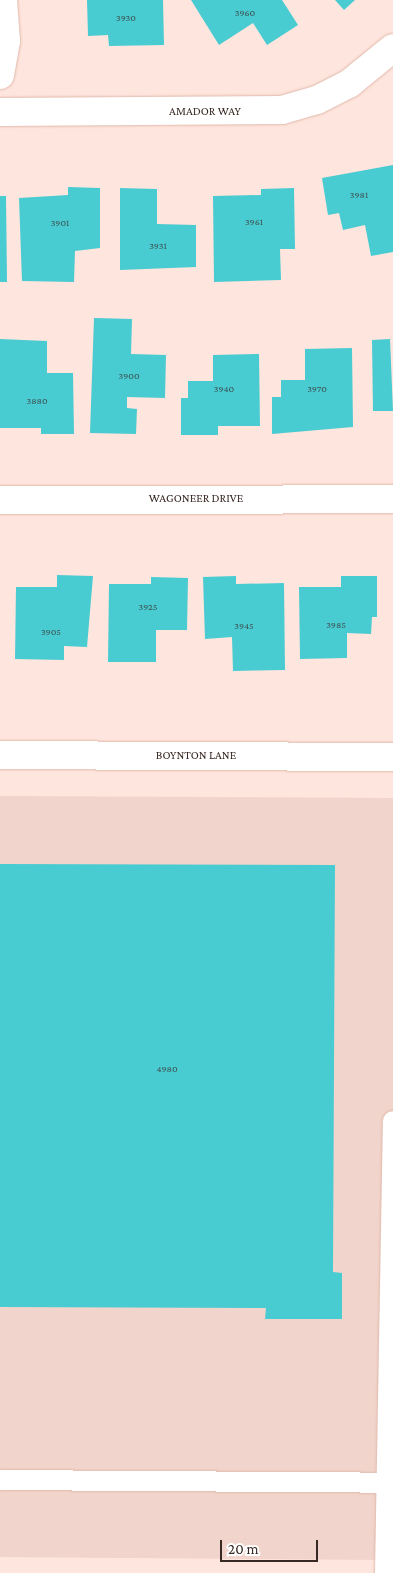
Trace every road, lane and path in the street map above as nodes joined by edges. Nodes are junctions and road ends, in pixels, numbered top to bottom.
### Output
1 (3, 0) edge
2 (393, 48) edge
3 (0, 75) edge
4 (0, 112) edge
5 (393, 499) edge
6 (0, 500) edge
7 (0, 755) edge
8 (393, 757) edge
9 (393, 1121) edge
10 (0, 1480) edge
11 (390, 1483) edge
12 (385, 1573) edge

1 - 3 street
2 - 4 street, AMADOR WAY
5 - 6 street, WAGONEER DRIVE
7 - 8 street, BOYNTON LANE
9 - 11 lane
10 - 11 lane
11 - 12 lane

